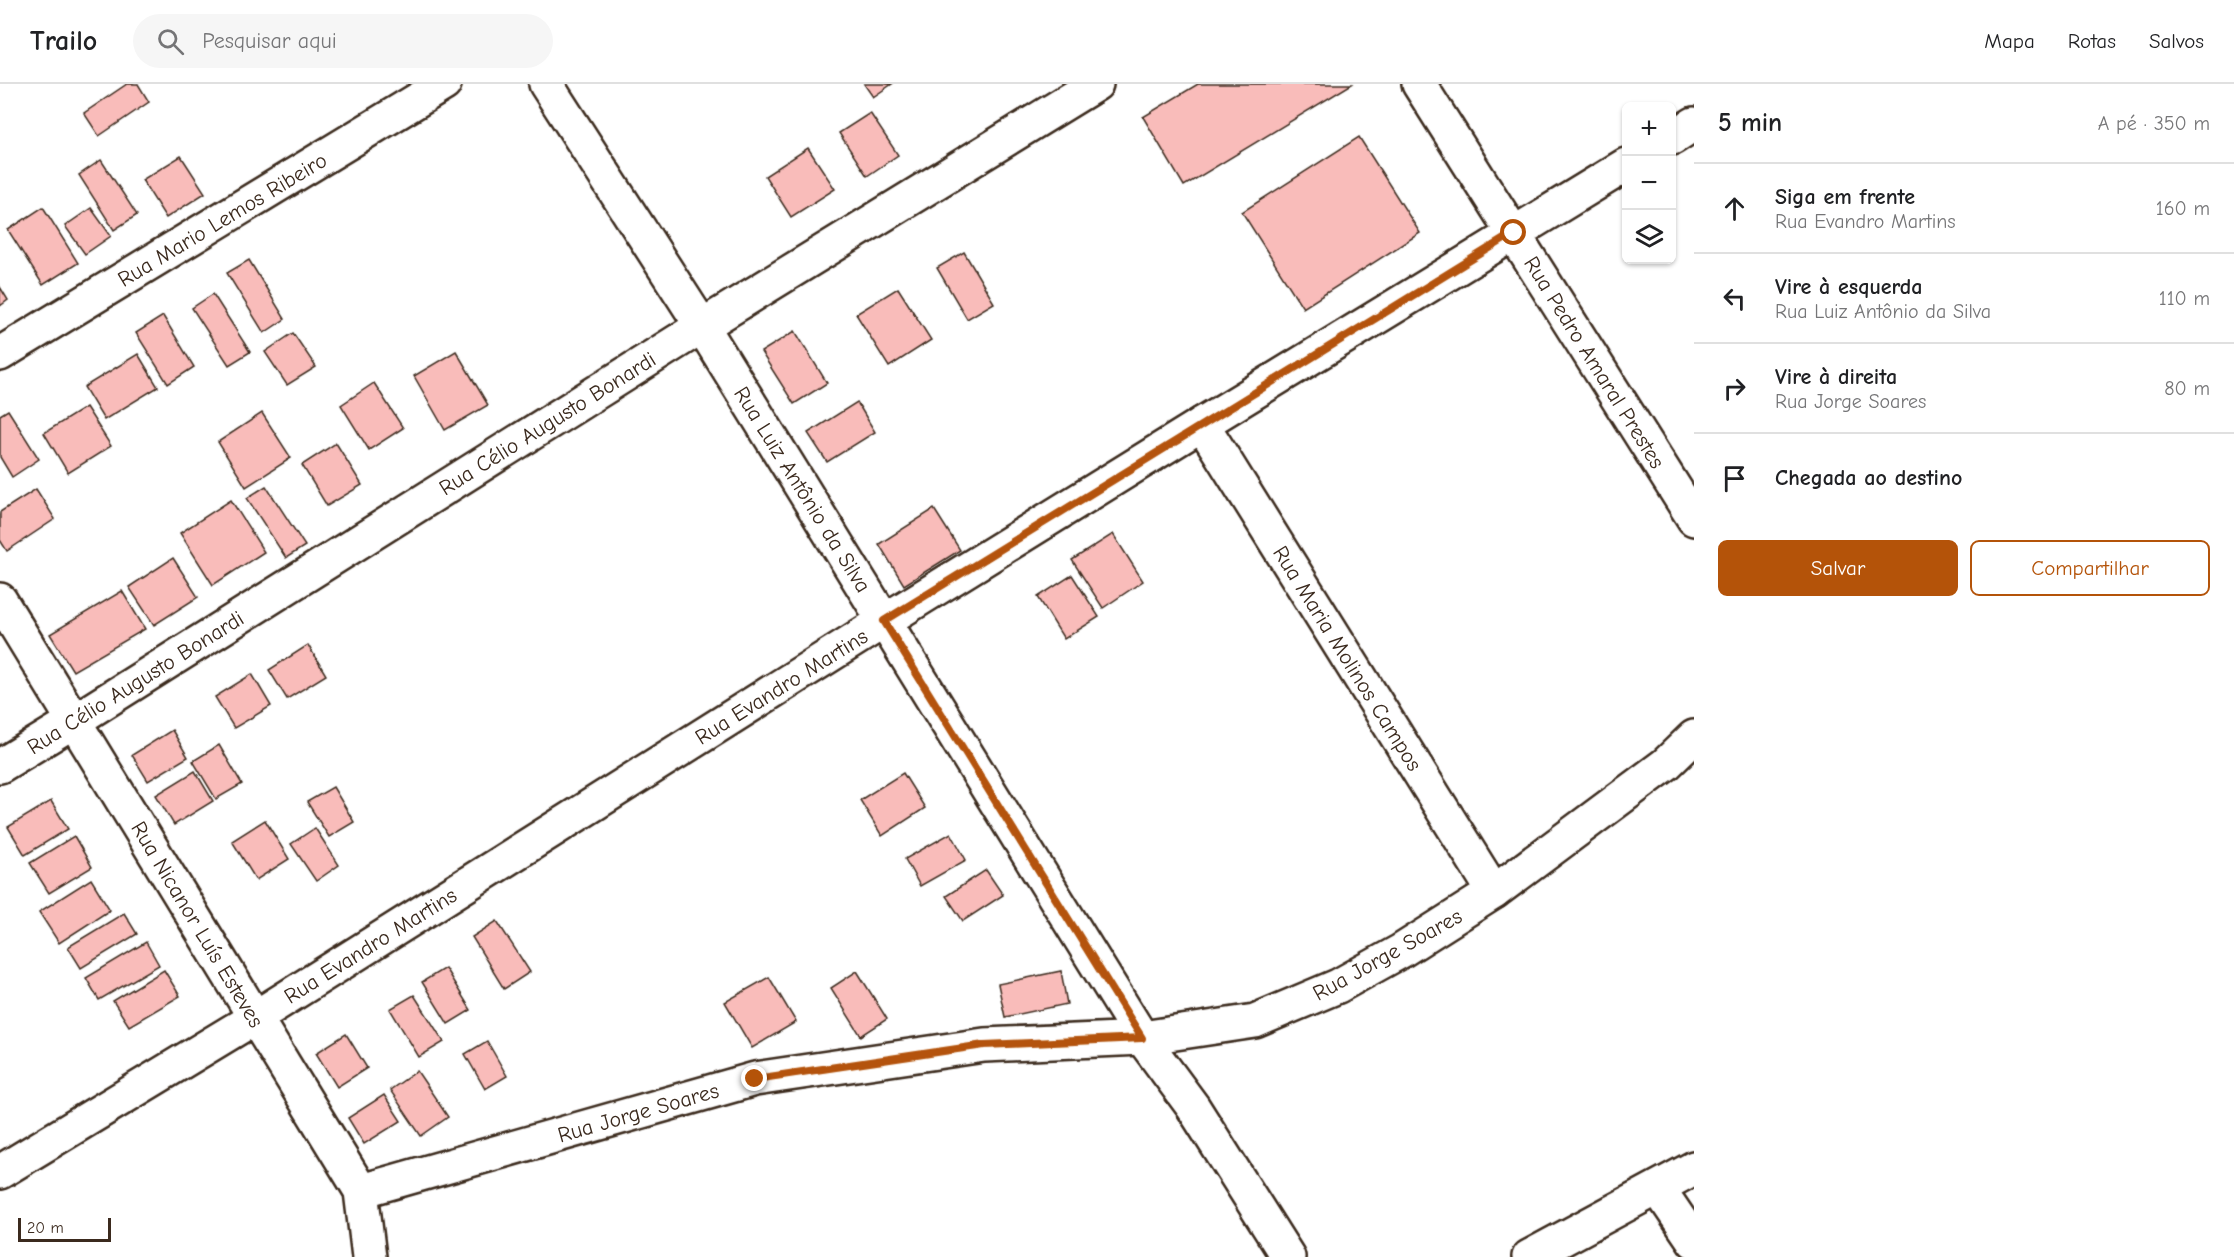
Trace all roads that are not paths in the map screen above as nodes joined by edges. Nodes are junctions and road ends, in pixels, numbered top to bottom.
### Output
1 (444, 84) edge
2 (546, 84) edge
3 (1096, 84) edge
4 (1419, 84) edge
5 (1694, 124) edge
6 (1676, 135) edge
7 (1622, 167) edge
8 (1514, 233) junction
9 (702, 326) junction
10 (0, 354) edge
11 (1202, 424) junction
12 (1694, 519) edge
13 (0, 600) edge
14 (884, 621) junction
15 (74, 721) junction
16 (1694, 737) edge
17 (0, 766) edge
18 (1494, 892) junction
19 (256, 1017) junction
20 (1142, 1038) junction
21 (1694, 1168) edge
22 (0, 1172) edge
23 (1659, 1188) junction
24 (361, 1191) junction
25 (1694, 1241) edge
26 (369, 1257) edge
27 (1288, 1257) edge
28 (1529, 1257) edge

1 - 10 street, Rua Mario Lemos Ribeiro
2 - 9 street, Rua Luiz Antônio da Silva
3 - 9 street, Rua Célio Augusto Bonardi
4 - 8 street, Rua Pedro Amaral Prestes
5 - 6 street
7 - 8 street, Rua Evandro Martins
8 - 11 street, Rua Evandro Martins
8 - 12 street, Rua Pedro Amaral Prestes
9 - 14 street, Rua Luiz Antônio da Silva
9 - 15 street, Rua Célio Augusto Bonardi
11 - 14 street, Rua Evandro Martins
11 - 18 street, Rua Maria Molinos Campos
13 - 15 street, Rua Nicanor Luís Esteves
14 - 19 street, Rua Evandro Martins
14 - 20 street, Rua Luiz Antônio da Silva
15 - 17 street, Rua Célio Augusto Bonardi
15 - 19 street, Rua Nicanor Luís Esteves
16 - 18 street, Rua Jorge Soares
18 - 20 street, Rua Jorge Soares
19 - 22 street, Rua Evandro Martins
19 - 24 street, Rua Nicanor Luís Esteves
20 - 24 street, Rua Jorge Soares
20 - 27 street, Rua Luiz Antônio da Silva
21 - 23 street
23 - 25 street
23 - 28 street
24 - 26 street, Rua Nicanor Luís Esteves

